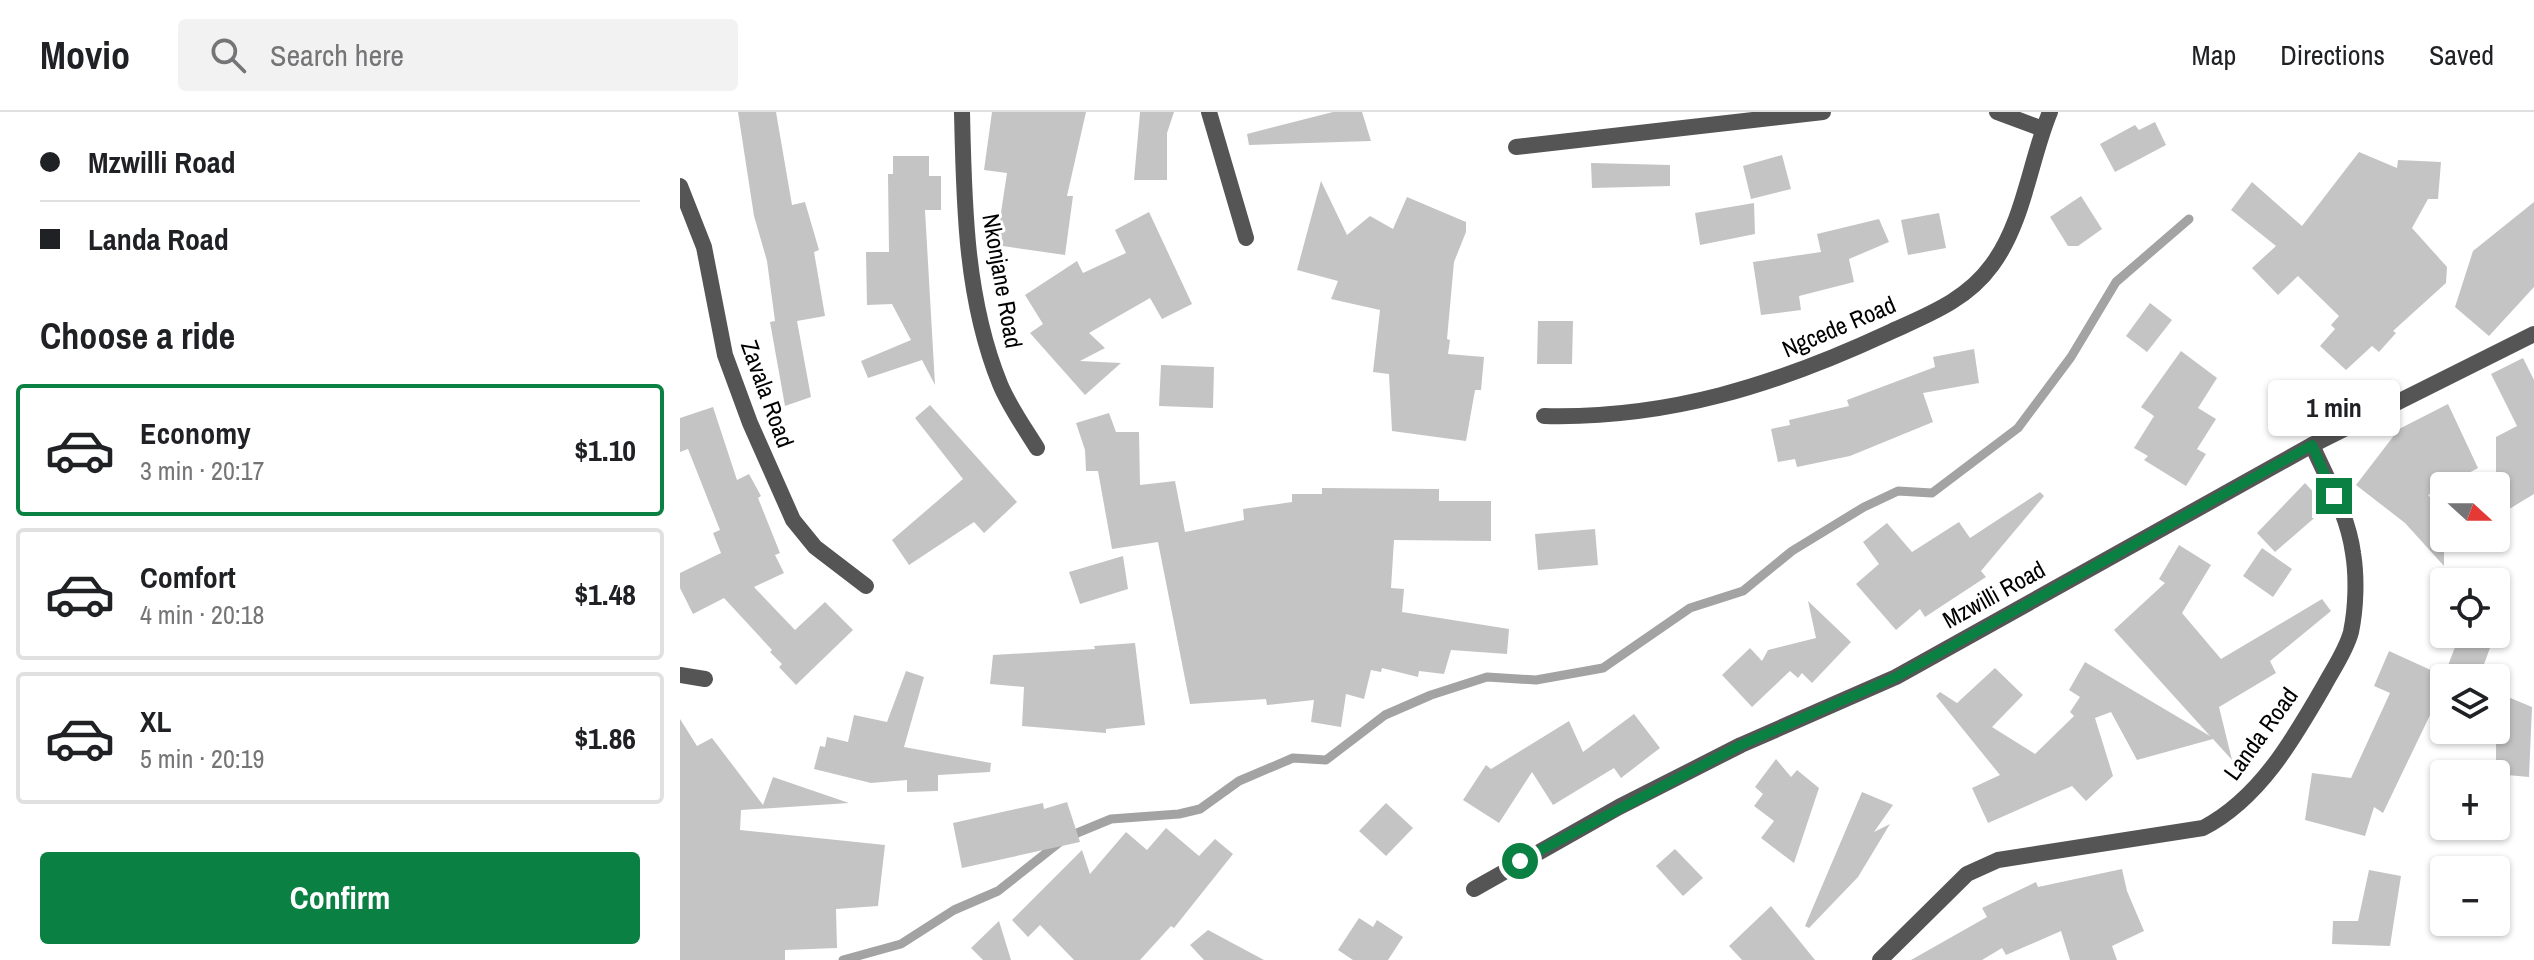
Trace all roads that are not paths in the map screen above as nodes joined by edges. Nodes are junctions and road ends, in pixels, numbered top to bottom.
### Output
1 (962, 112) edge
2 (1209, 112) edge
3 (1823, 112) edge
4 (1997, 112) edge
5 (2050, 112) edge
6 (2043, 129) junction
7 (1516, 147) dead end
8 (680, 186) edge
9 (1246, 238) dead end
10 (2534, 334) edge
11 (1544, 416) dead end
12 (2312, 445) junction
13 (1037, 448) dead end
14 (866, 586) dead end
15 (680, 675) edge
16 (705, 679) dead end
17 (1474, 889) dead end
18 (1880, 960) edge

1 - 13 street, Nkonjane Road
2 - 9 street
3 - 7 street
4 - 6 street
5 - 6 street, Ngcede Road
6 - 11 street, Ngcede Road
8 - 14 street, Zavala Road
10 - 12 street, Mzwilli Road
12 - 17 street, Mzwilli Road
12 - 18 street, Landa Road
15 - 16 street

